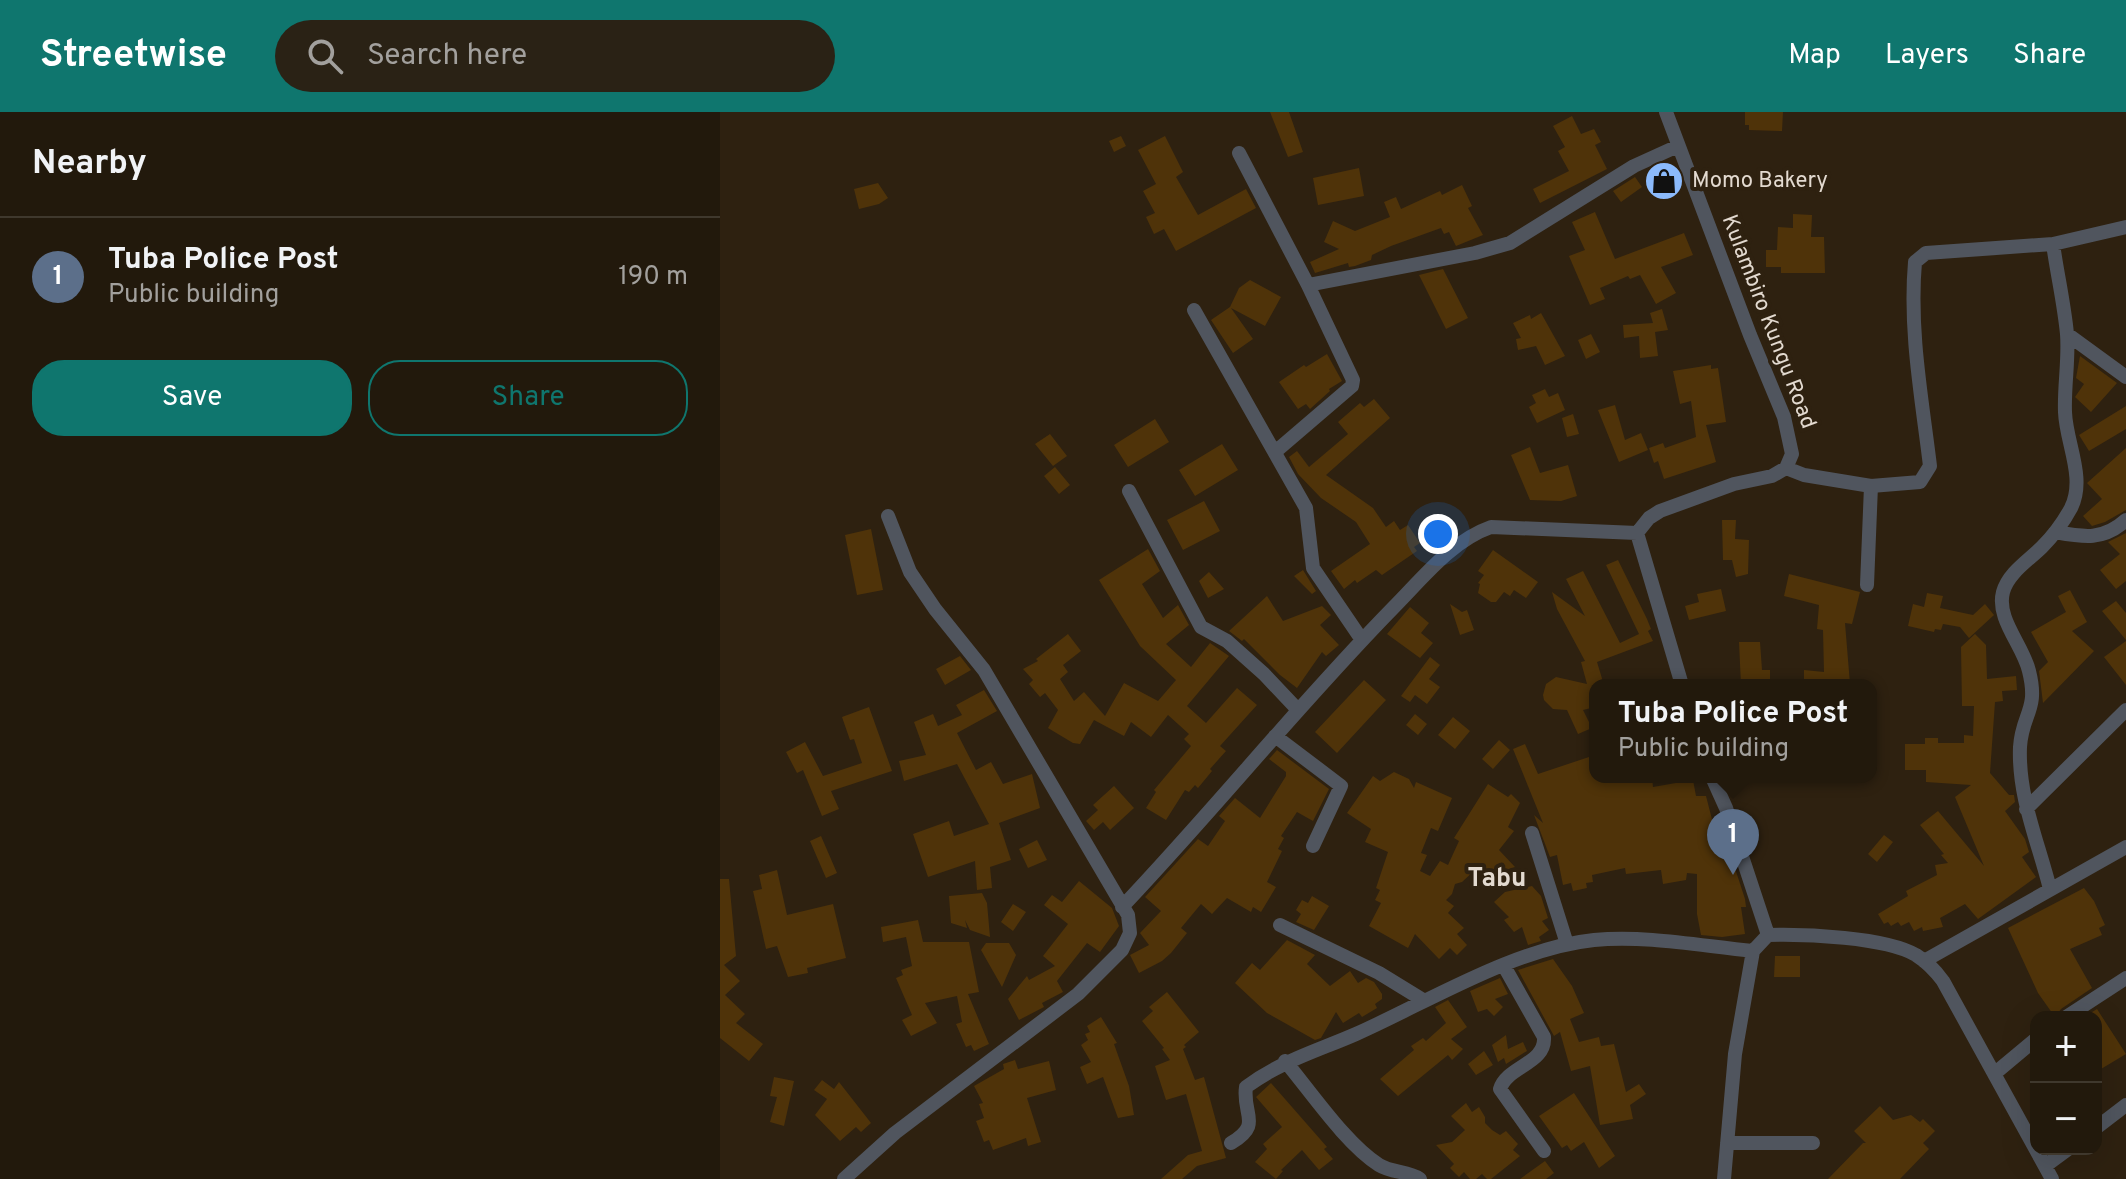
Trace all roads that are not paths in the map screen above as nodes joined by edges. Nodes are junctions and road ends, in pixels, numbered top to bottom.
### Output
1 (1666, 112) edge
2 (1678, 146) junction
3 (1239, 153) dead end
4 (2126, 227) edge
5 (2053, 244) junction
6 (1308, 285) junction
7 (1194, 310) dead end
8 (2067, 334) junction
9 (2126, 377) edge
10 (1275, 452) junction
11 (1786, 468) junction
12 (1871, 486) junction
13 (1129, 491) dead end
14 (888, 516) dead end
15 (2126, 520) edge
16 (2055, 532) junction
17 (1637, 533) junction
18 (1867, 585) dead end
19 (1362, 640) junction
20 (1680, 679) edge
21 (1298, 710) junction
22 (2126, 710) edge
23 (1275, 736) junction
24 (1715, 783) edge
25 (2026, 809) junction
26 (1532, 833) dead end
27 (1313, 846) dead end
28 (2126, 847) edge
29 (2050, 889) junction
30 (1122, 907) junction
31 (1280, 925) dead end
32 (1768, 935) junction
33 (1567, 944) junction
34 (1753, 951) junction
35 (1924, 961) junction
36 (1504, 966) junction
37 (2126, 978) edge
38 (1423, 1000) junction
39 (2075, 1011) edge
40 (2030, 1044) edge
41 (1285, 1061) junction
42 (1994, 1074) junction
43 (2126, 1105) edge
44 (2102, 1123) edge
45 (1231, 1143) dead end
46 (1727, 1143) junction
47 (1813, 1143) dead end
48 (1544, 1151) dead end
49 (2063, 1155) edge
50 (2048, 1175) edge
51 (844, 1179) edge
52 (1420, 1179) edge
53 (1724, 1179) edge

1 - 2 street, Kulambiro Kungu Road
2 - 6 street
2 - 11 street, Kulambiro Kungu Road
3 - 6 street
4 - 5 street
5 - 8 street
5 - 12 street
6 - 10 street
7 - 10 street
8 - 9 street
8 - 16 street
10 - 19 street
11 - 12 street
11 - 17 street
12 - 18 street
13 - 21 street
14 - 30 street
15 - 16 street
16 - 25 street
17 - 19 street
17 - 20 street
19 - 21 street
21 - 23 street
22 - 25 street
23 - 27 street
23 - 30 street
24 - 32 street
25 - 29 street
26 - 33 street
28 - 29 street
29 - 35 street
30 - 51 street
31 - 38 street
32 - 34 street
32 - 35 street
33 - 34 street
33 - 36 street
34 - 46 street
35 - 42 street
36 - 38 street
36 - 48 street
37 - 39 street
38 - 41 street
40 - 42 street
41 - 45 street
41 - 52 street
42 - 50 street
43 - 44 street
46 - 47 street
46 - 53 street
49 - 50 street

